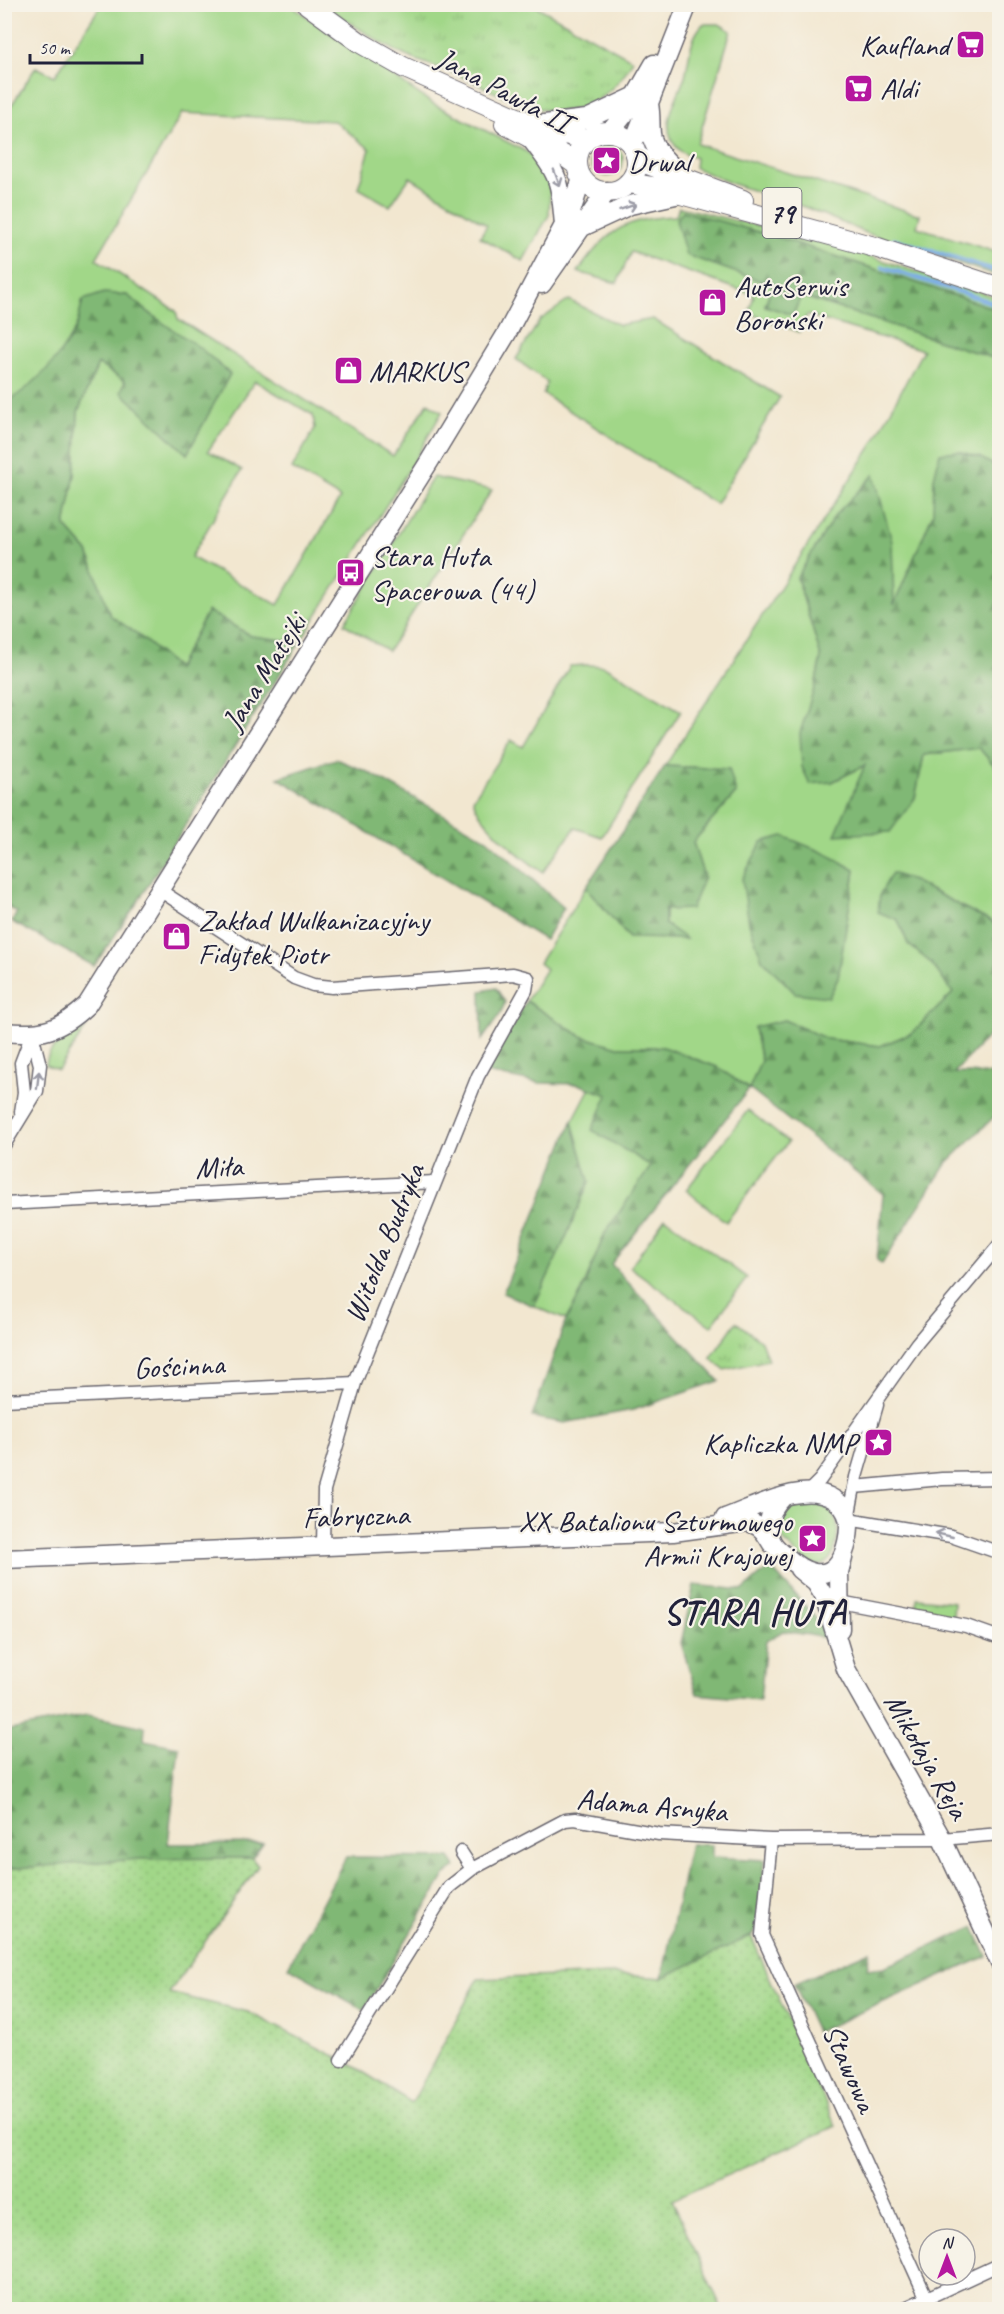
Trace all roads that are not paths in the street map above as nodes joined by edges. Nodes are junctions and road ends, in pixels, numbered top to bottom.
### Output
1 (307, 4) edge
2 (687, 4) edge
3 (403, 68) junction
4 (643, 99) junction
5 (533, 132) junction
6 (610, 132) junction
7 (587, 139) junction
8 (634, 151) junction
9 (580, 172) junction
10 (628, 183) junction
11 (682, 187) junction
12 (607, 191) junction
13 (572, 227) junction
14 (878, 248) junction
15 (999, 288) edge
16 (161, 891) junction
17 (4, 1032) edge
18 (32, 1034) junction
19 (19, 1121) junction
20 (4, 1145) edge
21 (435, 1182) junction
22 (4, 1203) edge
23 (999, 1244) edge
24 (356, 1383) junction
25 (880, 1395) junction
26 (4, 1400) edge
27 (999, 1478) edge
28 (854, 1487) junction
29 (809, 1491) junction
30 (784, 1496) junction
31 (848, 1520) junction
32 (708, 1526) junction
33 (772, 1544) junction
34 (323, 1545) junction
35 (999, 1553) edge
36 (845, 1554) junction
37 (4, 1559) edge
38 (800, 1569) junction
39 (832, 1599) junction
40 (999, 1638) edge
41 (999, 1834) edge
42 (942, 1839) junction
43 (771, 1840) junction
44 (461, 1852) dead end
45 (472, 1869) junction
46 (999, 1963) edge
47 (341, 2060) dead end
48 (999, 2264) edge
49 (929, 2304) edge
50 (902, 2310) edge

1 - 3 main road, Jana Pawła II
2 - 4 street
3 - 5 main road, Jana Pawła II
3 - 5 main road, Jana Pawła II
4 - 5 street
4 - 6 street
4 - 8 street
4 - 11 street
5 - 7 main road, Jana Pawła II
5 - 9 main road, Jana Pawła II
5 -> 13 street
6 - 7 main road
6 - 8 main road
7 - 9 main road
8 - 10 main road
8 - 11 main road
9 - 12 main road
9 - 13 street, Jana Matejki
10 - 11 main road
10 - 12 main road
13 -> 11 street
11 - 14 main road, 79
11 - 14 main road, 79
12 - 13 street, Jana Matejki
13 - 16 street, Jana Matejki
14 - 15 main road, 79
16 - 18 street, Jana Matejki
16 - 21 street, Witolda Budryka
17 - 18 street
18 - 19 street
19 -> 18 street
19 - 20 street
21 - 22 street, Miła
21 - 24 street, Witolda Budryka
23 - 25 street
24 - 26 street, Gościnna
24 - 34 street, Witolda Budryka
25 - 28 street
25 - 29 street
27 - 28 street
28 - 31 street
29 - 30 street
29 - 31 street
30 - 32 street, Fabryczna
30 - 33 street
35 -> 31 street
31 - 36 street
32 - 33 street, Fabryczna
32 - 34 street, Fabryczna
33 - 38 street
34 - 37 street, Fabryczna
36 - 38 street
36 - 39 street
38 - 39 street
39 - 40 street
39 - 42 street, Mikołaja Reja
41 - 42 street, Adama Asnyka
42 - 43 street, Adama Asnyka
42 - 46 street, Mikołaja Reja
43 - 45 street, Adama Asnyka
43 - 49 street, Stawowa
44 - 45 street
45 - 47 street, Adama Asnyka
48 - 49 street
49 - 50 street

